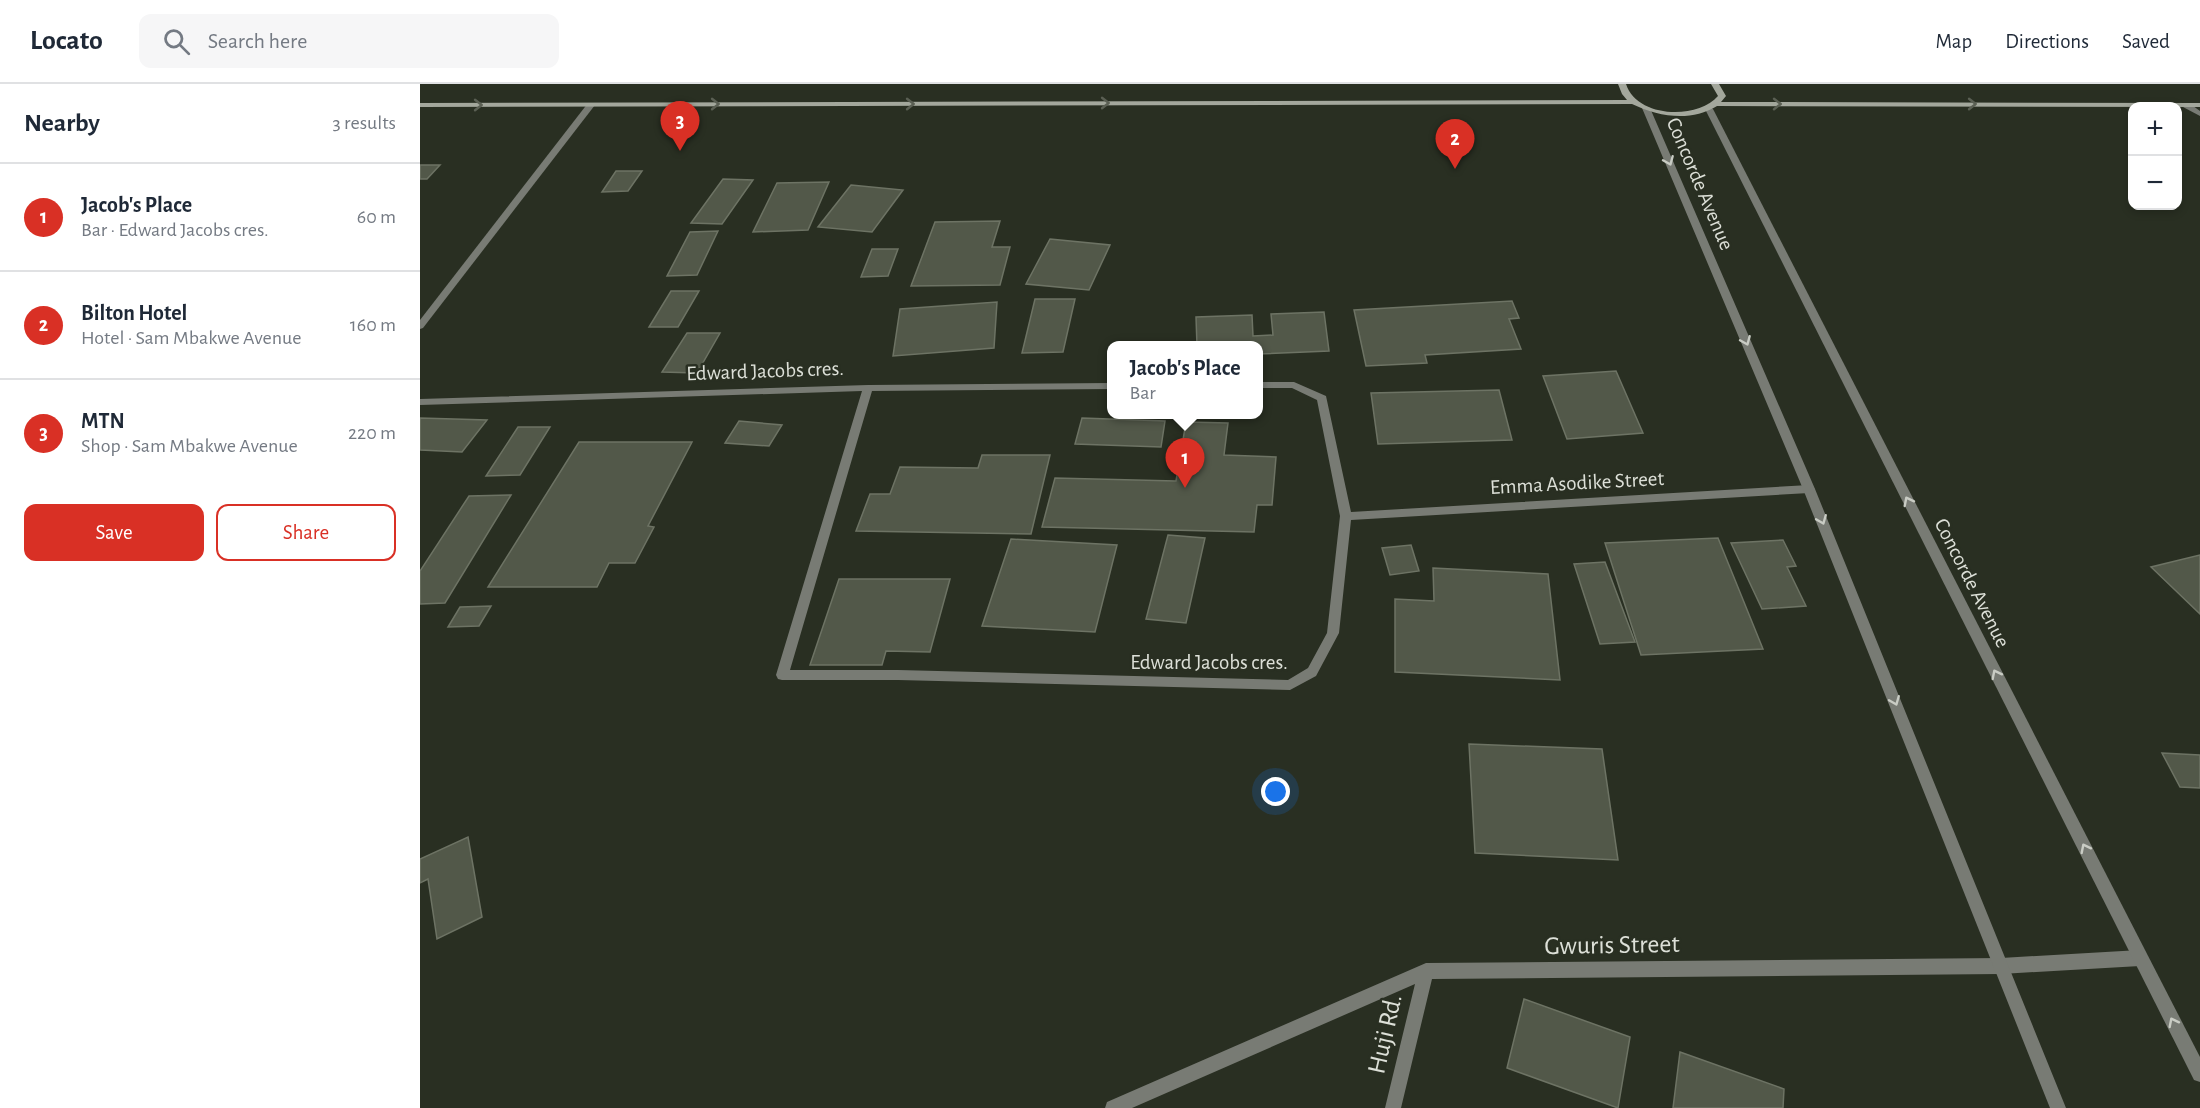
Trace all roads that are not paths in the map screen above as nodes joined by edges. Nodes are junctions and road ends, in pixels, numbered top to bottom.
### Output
1 (1622, 84) edge
2 (1715, 84) edge
3 (1634, 102) junction
4 (420, 105) edge
5 (591, 105) junction
6 (2186, 105) junction
7 (2200, 105) edge
8 (1714, 107) junction
9 (1646, 108) junction
10 (2200, 114) edge
11 (420, 326) edge
12 (1263, 385) edge
13 (1107, 386) edge
14 (867, 388) junction
15 (420, 402) edge
16 (1809, 489) junction
17 (1346, 516) junction
18 (2140, 957) junction
19 (2001, 966) junction
20 (1426, 971) junction
21 (2200, 1074) edge
22 (1113, 1108) edge
23 (1393, 1108) edge
24 (2058, 1108) edge

1 - 3 main road
2 - 8 main road
5 -> 3 main road
3 - 9 main road
4 -> 5 main road
5 - 11 street
6 - 7 main road
8 -> 6 main road
6 - 10 street
8 - 9 main road
18 -> 8 street, Concorde Avenue
9 -> 16 street, Concorde Avenue
12 - 17 street, Edward Jacobs cres.
13 - 14 street, Edward Jacobs cres.
14 - 15 street, Edward Jacobs cres.
14 - 17 street, Edward Jacobs cres.
16 - 17 street, Emma Asodike Street
16 -> 19 street, Concorde Avenue
18 - 19 street, Gwuris Street
21 -> 18 street, Concorde Avenue
19 - 20 street, Gwuris Street
19 - 24 street, Concorde Avenue
20 - 22 street, Gwuris Street
20 - 23 street, Huji Rd.

